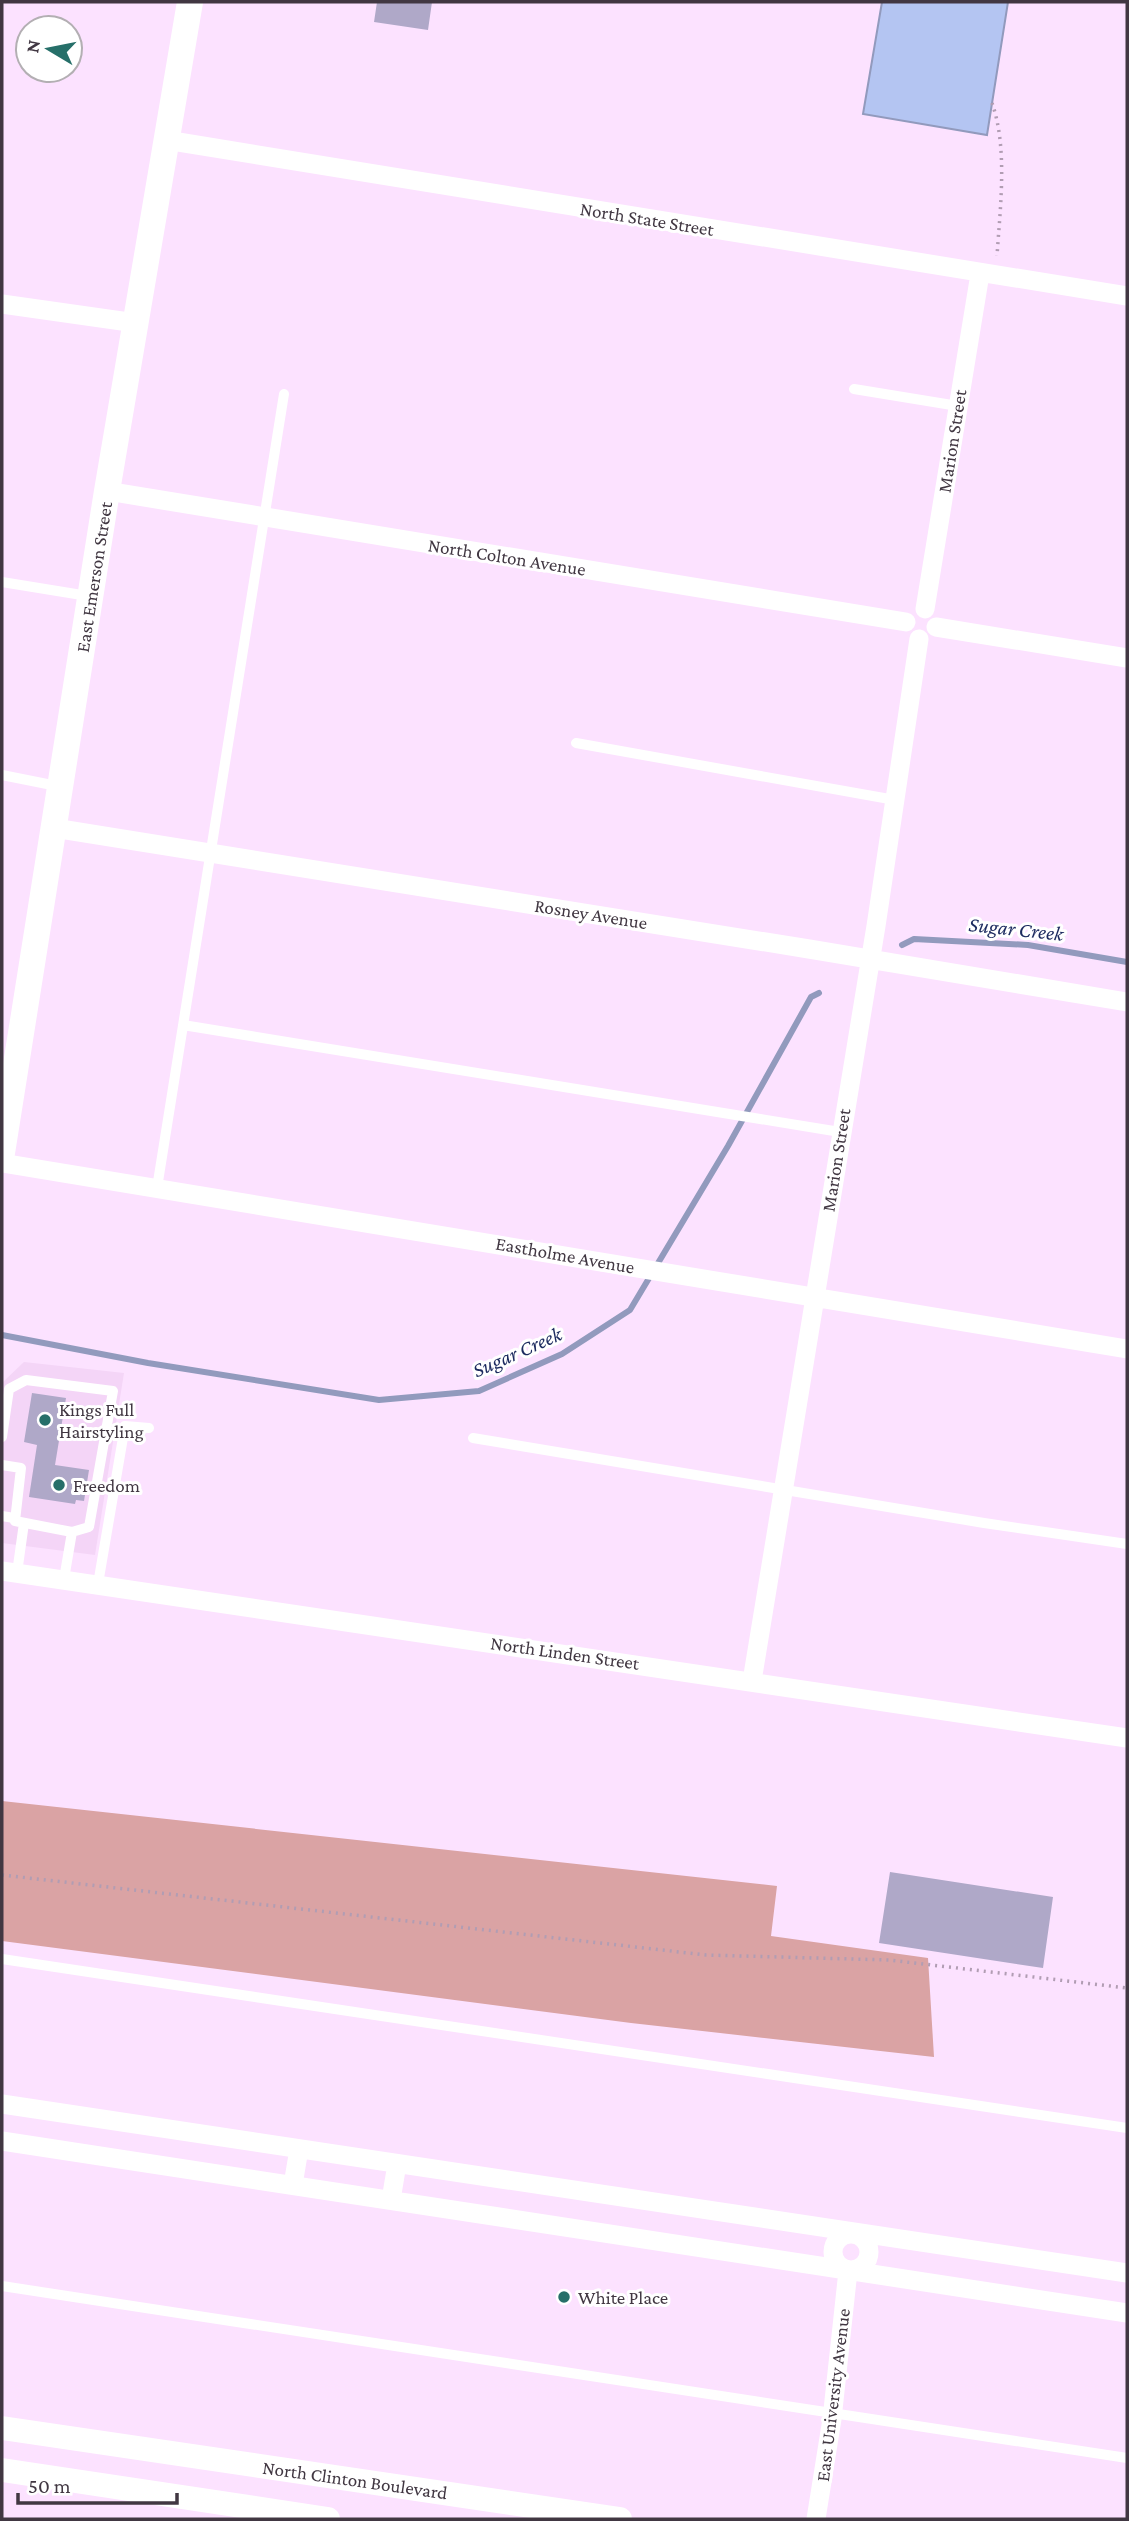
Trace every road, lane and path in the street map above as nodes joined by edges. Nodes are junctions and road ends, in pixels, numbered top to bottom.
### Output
1 (190, 2) edge
2 (992, 103) dead end
3 (166, 140) junction
4 (987, 275) junction
5 (1127, 296) edge
6 (2, 304) edge
7 (136, 323) junction
8 (854, 389) dead end
9 (284, 394) dead end
10 (958, 406) junction
11 (107, 491) junction
12 (262, 517) junction
13 (2, 582) edge
14 (91, 596) junction
15 (925, 609) junction
16 (906, 622) junction
17 (936, 627) junction
18 (919, 639) junction
19 (1127, 659) edge
20 (576, 743) dead end
21 (2, 775) edge
22 (61, 787) junction
23 (895, 800) junction
24 (54, 828) junction
25 (210, 852) junction
26 (869, 958) junction
27 (1127, 1003) edge
28 (183, 1025) junction
29 (840, 1132) junction
30 (2, 1153) edge
31 (2, 1163) edge
32 (158, 1188) junction
33 (813, 1297) junction
34 (1127, 1349) edge
35 (5, 1400) edge
36 (149, 1428) dead end
37 (2, 1432) edge
38 (473, 1438) dead end
39 (2, 1465) edge
40 (783, 1488) junction
41 (2, 1516) edge
42 (19, 1521) junction
43 (72, 1532) junction
44 (1127, 1544) edge
45 (9, 1572) edge
46 (64, 1579) junction
47 (98, 1584) junction
48 (752, 1681) junction
49 (1127, 1738) edge
50 (2, 1875) edge
51 (2, 1959) edge
52 (1127, 1988) edge
53 (2, 2104) edge
54 (1127, 2128) edge
55 (2, 2141) edge
56 (299, 2149) junction
57 (397, 2164) junction
58 (293, 2185) junction
59 (391, 2200) junction
60 (856, 2233) junction
61 (848, 2271) junction
62 (1127, 2273) edge
63 (2, 2287) edge
64 (1127, 2313) edge
65 (832, 2413) junction
66 (2, 2428) edge
67 (171, 2453) junction
68 (1127, 2458) edge
69 (2, 2469) edge
70 (165, 2494) junction
71 (496, 2510) edge
72 (328, 2519) edge
73 (620, 2519) edge
74 (816, 2519) edge

1 - 3 main road, East Emerson Street
2 - 4 path
3 - 4 street, North State Street
3 - 7 main road, East Emerson Street
4 - 5 street, North State Street
4 - 10 street, Marion Street
6 - 7 street
7 - 11 main road, East Emerson Street
8 - 10 lane
9 - 12 lane
10 - 15 street, Marion Street
11 - 12 street, North Colton Avenue
11 - 14 main road, East Emerson Street
12 - 16 street, North Colton Avenue
12 - 25 lane
13 - 14 lane
14 - 22 main road, East Emerson Street
15 - 16 street
15 - 17 street
16 - 18 street
17 - 18 street
17 - 19 street
18 - 23 street, Marion Street
20 - 23 lane
21 - 22 lane
22 - 24 main road, East Emerson Street
23 - 26 street, Marion Street
24 - 25 street, Rosney Avenue
24 - 30 main road, East Emerson Street
25 - 26 street, Rosney Avenue
25 - 28 lane
26 - 27 street, Rosney Avenue
26 - 29 street, Marion Street
28 - 29 lane
28 - 32 lane
29 - 33 street, Marion Street
31 - 32 street, Eastholme Avenue
32 - 33 street, Eastholme Avenue
33 - 34 street, Eastholme Avenue
33 - 40 street, Marion Street
35 - 37 lane
35 - 43 lane
36 - 47 lane
38 - 40 lane
39 - 42 lane
40 - 44 lane
40 - 48 street, Marion Street
41 - 42 lane
42 - 43 lane
42 - 45 lane
43 - 46 lane
45 - 46 street, North Linden Street
46 - 47 street, North Linden Street
47 - 48 street, North Linden Street
48 - 49 street, North Linden Street
50 - 52 path
51 - 54 lane
53 - 56 street
55 - 58 street
56 - 57 street
56 - 58 street
57 - 59 street
57 - 60 street
58 - 59 street
59 - 61 street
60 - 61 street
60 - 61 street
60 - 62 street
61 - 64 street
61 - 65 street, East University Avenue
63 - 65 lane
65 - 68 lane
65 - 74 street, East University Avenue
66 - 67 street, North Clinton Boulevard
67 - 70 street
67 - 71 street, North Clinton Boulevard
69 - 70 street
70 - 72 street
71 - 73 street, North Clinton Boulevard

